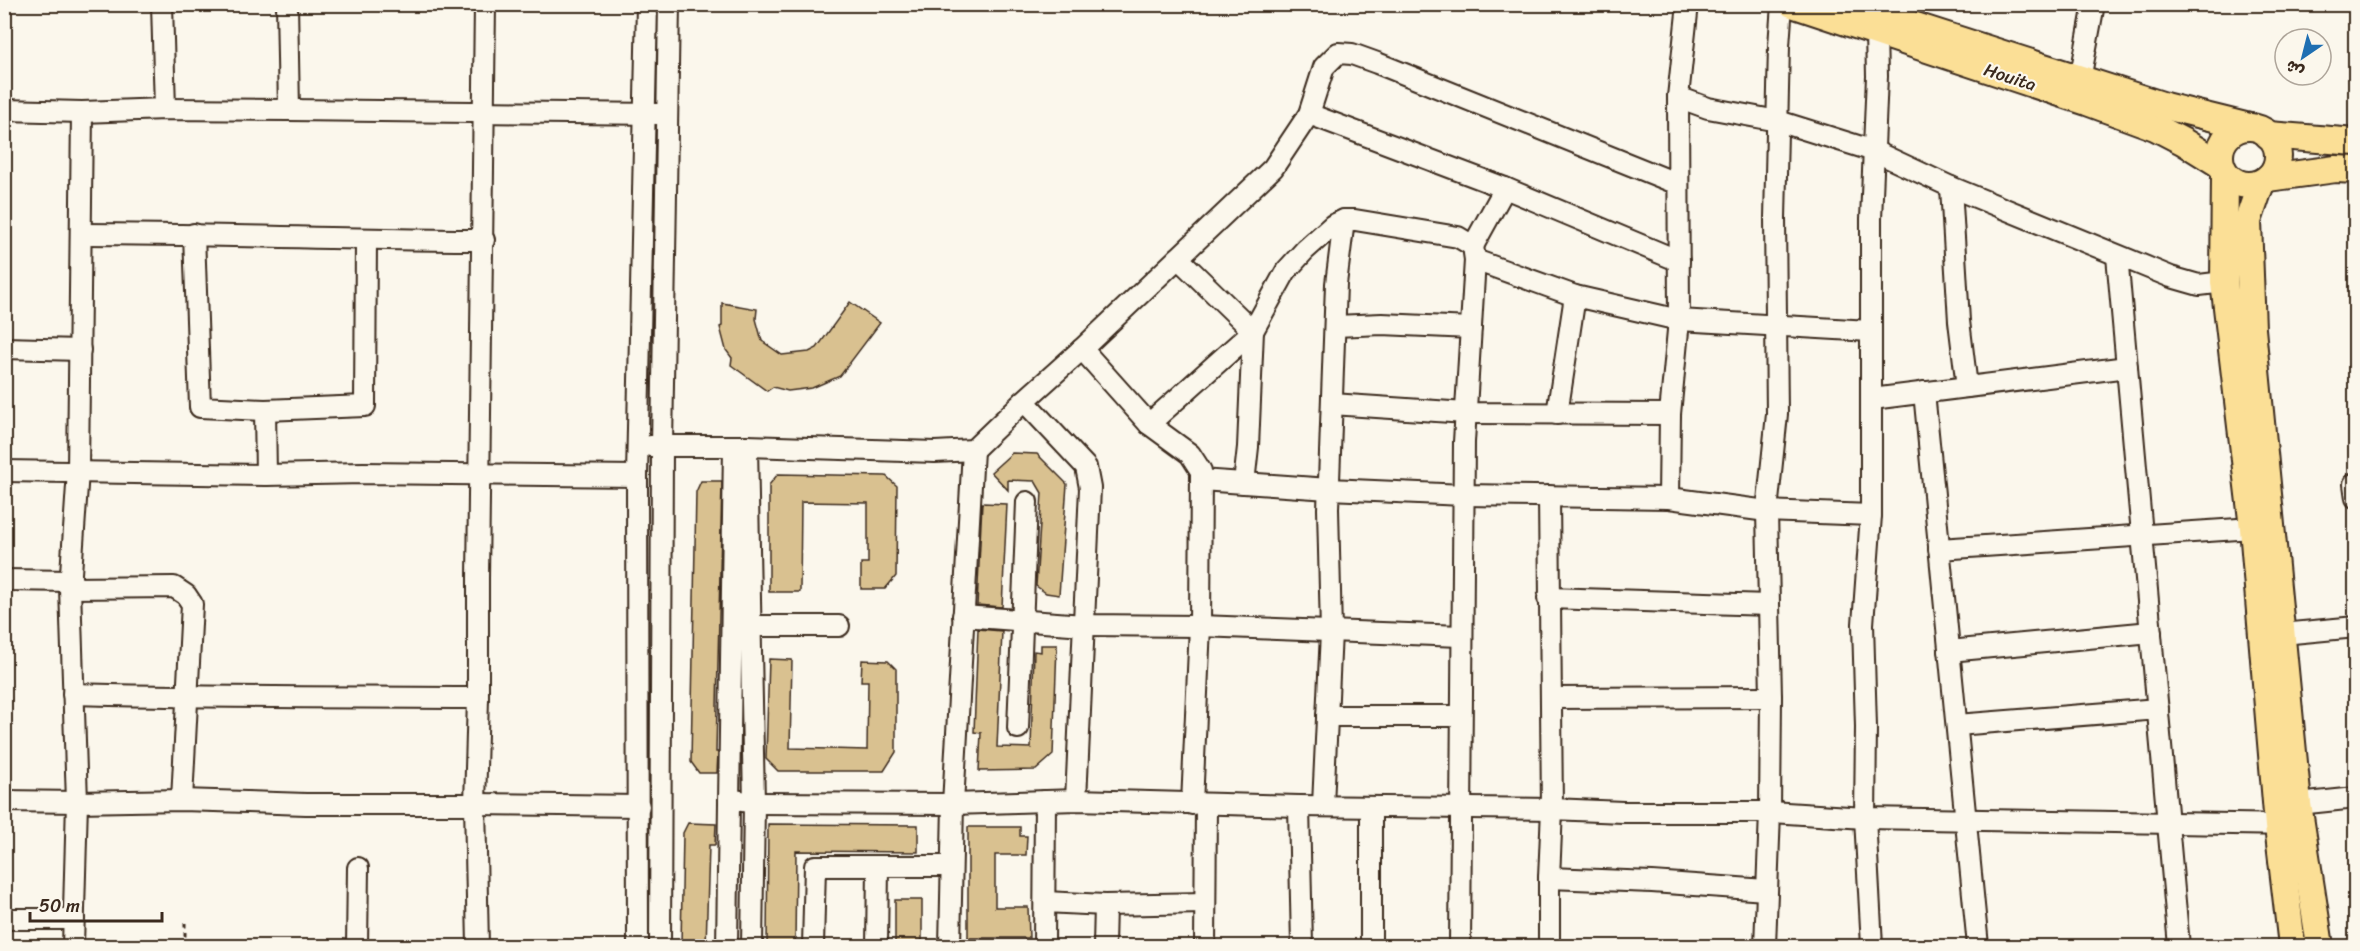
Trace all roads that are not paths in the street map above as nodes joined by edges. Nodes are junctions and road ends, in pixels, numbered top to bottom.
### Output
1 (162, 4) edge
2 (287, 4) edge
3 (485, 4) edge
4 (646, 4) edge
5 (669, 4) edge
6 (1688, 4) edge
7 (1782, 4) edge
8 (1792, 4) edge
9 (1847, 4) edge
10 (2094, 4) edge
11 (1876, 33) junction
12 (2080, 80) junction
13 (1678, 97) junction
14 (165, 109) junction
15 (4, 110) edge
16 (289, 110) junction
17 (82, 112) junction
18 (485, 113) junction
19 (645, 114) junction
20 (1309, 114) junction
21 (669, 115) junction
22 (1778, 121) junction
23 (2259, 131) junction
24 (2355, 142) edge
25 (1874, 152) junction
26 (2223, 169) junction
27 (2355, 170) edge
28 (2264, 180) junction
29 (1678, 184) junction
30 (1951, 186) junction
31 (1505, 188) junction
32 (1344, 220) junction
33 (81, 234) junction
34 (194, 234) junction
35 (366, 240) junction
36 (483, 240) junction
37 (1474, 253) junction
38 (2117, 256) junction
39 (1178, 258) junction
40 (1678, 261) junction
41 (2224, 282) junction
42 (1575, 296) junction
43 (1679, 320) junction
44 (1776, 325) junction
45 (1335, 326) junction
46 (1470, 328) junction
47 (1252, 331) junction
48 (1870, 331) junction
49 (4, 348) edge
50 (1082, 349) junction
51 (80, 350) junction
52 (2127, 367) junction
53 (1967, 387) junction
54 (1924, 392) junction
55 (1872, 399) junction
56 (1024, 401) junction
57 (1332, 404) junction
58 (265, 410) junction
59 (1466, 413) junction
60 (1557, 414) junction
61 (1670, 414) junction
62 (1149, 424) junction
63 (639, 445) junction
64 (662, 446) junction
65 (740, 446) junction
66 (974, 450) junction
67 (4, 471) edge
68 (78, 471) junction
69 (479, 473) junction
70 (266, 475) junction
71 (636, 476) junction
72 (1201, 480) junction
73 (1244, 483) junction
74 (1329, 489) junction
75 (1464, 495) junction
76 (1549, 496) junction
77 (1669, 498) junction
78 (1027, 502) dead end
79 (1767, 511) junction
80 (1871, 514) junction
81 (2253, 528) junction
82 (2142, 536) junction
83 (1939, 549) junction
84 (4, 580) edge
85 (71, 584) junction
86 (1548, 597) junction
87 (1769, 605) junction
88 (963, 616) junction
89 (1023, 619) junction
90 (1084, 625) junction
91 (741, 626) junction
92 (839, 626) dead end
93 (1200, 626) junction
94 (2355, 627) edge
95 (1331, 632) junction
96 (2151, 632) junction
97 (2282, 634) junction
98 (1461, 636) junction
99 (1949, 651) junction
100 (74, 694) junction
101 (1771, 697) junction
102 (187, 698) junction
103 (478, 698) junction
104 (1551, 698) junction
105 (2158, 708) junction
106 (1327, 716) junction
107 (1461, 717) junction
108 (1957, 725) junction
109 (1017, 728) dead end
110 (2355, 798) edge
111 (729, 799) junction
112 (182, 800) junction
113 (1076, 800) junction
114 (4, 801) edge
115 (1045, 801) junction
116 (77, 802) junction
117 (754, 803) junction
118 (475, 804) junction
119 (953, 804) junction
120 (1199, 804) junction
121 (639, 806) junction
122 (1299, 806) junction
123 (1323, 806) junction
124 (1371, 807) junction
125 (1460, 808) junction
126 (1552, 808) junction
127 (1770, 812) junction
128 (1865, 818) junction
129 (2292, 818) junction
130 (1966, 819) junction
131 (2168, 822) junction
132 (878, 866) junction
133 (951, 866) junction
134 (358, 868) dead end
135 (1549, 878) junction
136 (1767, 890) junction
137 (1045, 902) junction
138 (1204, 903) junction
139 (1106, 905) junction
140 (4, 919) edge
141 (74, 919) junction
142 (73, 946) edge
143 (357, 946) edge
144 (478, 946) edge
145 (638, 946) edge
146 (660, 946) edge
147 (728, 946) edge
148 (752, 946) edge
149 (813, 946) edge
150 (876, 946) edge
151 (950, 946) edge
152 (1044, 946) edge
153 (1104, 946) edge
154 (1205, 946) edge
155 (1302, 946) edge
156 (1371, 946) edge
157 (1460, 946) edge
158 (1549, 946) edge
159 (1766, 946) edge
160 (1872, 946) edge
161 (1978, 946) edge
162 (2180, 946) edge
163 (2292, 946) edge
164 (2320, 946) edge

1 - 14 street
2 - 16 street
3 - 18 street
4 - 19 street
5 - 21 street
6 - 13 street
7 - 22 street
8 - 11 main road, Houita
9 - 12 main road, Houita
10 - 12 street
11 - 25 street
11 - 26 main road, Houita
12 - 23 main road, Houita
13 - 22 street
13 - 29 street
14 - 16 street
14 - 17 street
15 - 17 street
16 - 18 street
17 - 33 street
18 - 19 street
18 - 36 street
19 - 21 street
19 - 63 street
20 - 29 street
20 - 31 street
20 - 39 street
21 - 64 street
22 - 25 street
22 - 44 street
23 - 24 main road, Houita
23 - 26 main road
23 - 28 main road
25 - 30 street
25 - 48 street
26 - 28 main road
26 - 41 main road
27 - 28 main road
28 - 97 main road
29 - 40 street
30 - 38 street
30 - 53 street
31 - 37 street
31 - 40 street
32 - 37 street
32 - 45 street
32 - 47 street
33 - 34 street
33 - 51 street
34 - 35 street
34 - 58 street
35 - 36 street
35 - 58 street
36 - 69 street
37 - 42 street
37 - 46 street
38 - 41 street
38 - 52 street
39 - 47 street
39 - 50 street
40 - 43 street
41 - 81 main road
42 - 43 street
42 - 60 street
43 - 44 street
43 - 61 street
44 - 48 street
44 - 79 street
45 - 46 street
45 - 57 street
46 - 59 street
47 - 62 street
47 - 73 street
48 - 55 street
49 - 51 street
50 - 56 street
50 - 62 street
51 - 68 street
52 - 53 street
52 - 82 street
53 - 54 street
54 - 55 street
54 - 83 street
55 - 80 street
56 - 66 street
56 - 90 street
57 - 59 street
57 - 74 street
58 - 70 street
59 - 60 street
59 - 75 street
60 - 61 street
61 - 77 street
62 - 72 street
63 - 64 street
63 - 71 street
64 - 65 street
64 - 146 street
65 - 66 street
65 - 91 street
66 - 88 street
67 - 68 street
68 - 70 street
68 - 85 street
69 - 70 street
69 - 71 street
69 - 103 street
71 - 121 street
72 - 73 street
72 - 93 street
73 - 74 street
74 - 75 street
74 - 95 street
75 - 76 street
75 - 98 street
76 - 77 street
76 - 86 street
77 - 79 street
78 - 89 street
79 - 80 street
79 - 87 street
80 - 128 street
81 - 82 street
81 - 129 main road
82 - 83 street
82 - 96 street
83 - 99 street
84 - 85 street
85 - 100 street
85 - 102 street
86 - 87 street
86 - 104 street
87 - 101 street
88 - 89 street
88 - 119 street
89 - 90 street
89 - 109 street
90 - 93 street
90 - 113 street
91 - 92 street
91 - 111 street
91 - 117 street
93 - 95 street
93 - 120 street
94 - 97 street
95 - 98 street
95 - 106 street
96 - 99 street
96 - 105 street
97 - 129 main road
98 - 107 street
99 - 108 street
100 - 102 street
100 - 116 street
101 - 104 street
101 - 127 street
102 - 103 street
102 - 112 street
103 - 118 street
104 - 126 street
105 - 108 street
105 - 131 street
106 - 107 street
106 - 123 street
107 - 125 street
108 - 130 street
110 - 129 street
111 - 117 street
111 - 147 street
112 - 116 street
112 - 118 street
113 - 115 street
113 - 120 street
114 - 116 street
115 - 119 street
115 - 137 street
116 - 141 street
117 - 119 street
117 - 148 street
118 - 121 street
118 - 144 street
119 - 133 street
120 - 122 street
120 - 138 street
121 - 145 street
122 - 123 street
122 - 155 street
123 - 124 street
124 - 125 street
124 - 156 street
125 - 126 street
125 - 157 street
126 - 127 street
126 - 135 street
127 - 128 street
127 - 136 street
128 - 130 street
128 - 160 street
129 - 131 street
129 - 163 main road
129 - 164 main road
130 - 131 street
130 - 161 street
131 - 162 street
132 - 133 street
132 - 149 street
132 - 150 street
133 - 151 street
134 - 143 street
135 - 136 street
135 - 158 street
136 - 159 street
137 - 139 street
137 - 152 street
138 - 139 street
138 - 154 street
139 - 153 street
140 - 141 street
141 - 142 street

